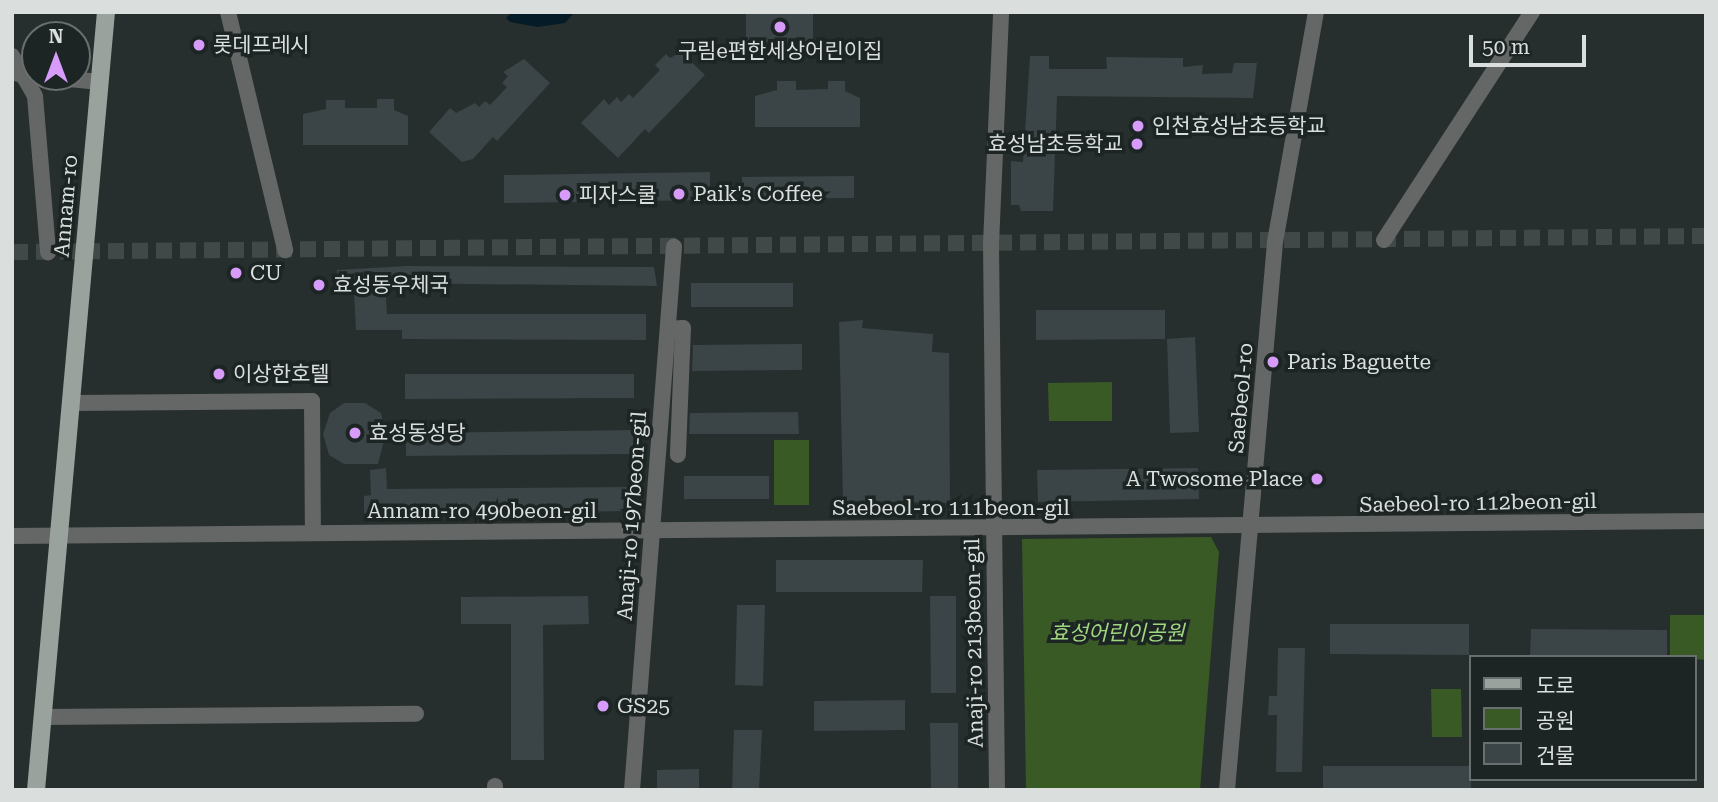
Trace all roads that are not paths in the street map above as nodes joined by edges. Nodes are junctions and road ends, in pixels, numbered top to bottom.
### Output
1 (106, 12) edge
2 (228, 12) edge
3 (1002, 12) edge
4 (1316, 12) edge
5 (1532, 12) edge
6 (12, 56) edge
7 (18, 74) edge
8 (100, 82) junction
9 (1384, 240) dead end
10 (674, 247) dead end
11 (285, 250) dead end
12 (48, 252) dead end
13 (668, 329) junction
14 (71, 403) junction
15 (678, 455) dead end
16 (1706, 521) edge
17 (1251, 526) junction
18 (994, 528) junction
19 (651, 531) junction
20 (313, 533) junction
21 (59, 535) junction
22 (12, 536) edge
23 (416, 714) dead end
24 (43, 717) junction
25 (36, 790) edge
26 (632, 790) edge
27 (997, 790) edge
28 (1227, 790) edge

1 - 8 main road, Annam-ro
2 - 11 street
3 - 18 street, Anaji-ro 213beon-gil
4 - 17 street, Saebeol-ro
5 - 9 street
6 - 7 street
7 - 8 street
7 - 12 street
8 - 14 main road, Annam-ro
10 - 13 street, Anaji-ro 197beon-gil
13 - 15 street
13 - 19 street, Anaji-ro 197beon-gil
14 - 20 street
14 - 21 main road, Annam-ro
16 - 17 street, Saebeol-ro 112beon-gil
17 - 18 street, Saebeol-ro 111beon-gil
17 - 28 street, Saebeol-ro
18 - 19 street, Saebeol-ro 111beon-gil
18 - 27 street, Anaji-ro 213beon-gil
19 - 20 street, Annam-ro 490beon-gil
19 - 26 street, Anaji-ro 197beon-gil
20 - 21 street, Annam-ro 490beon-gil
21 - 22 street, Annam-ro 490beon-gil
21 - 24 main road, Annam-ro
23 - 24 street
24 - 25 main road, Annam-ro

